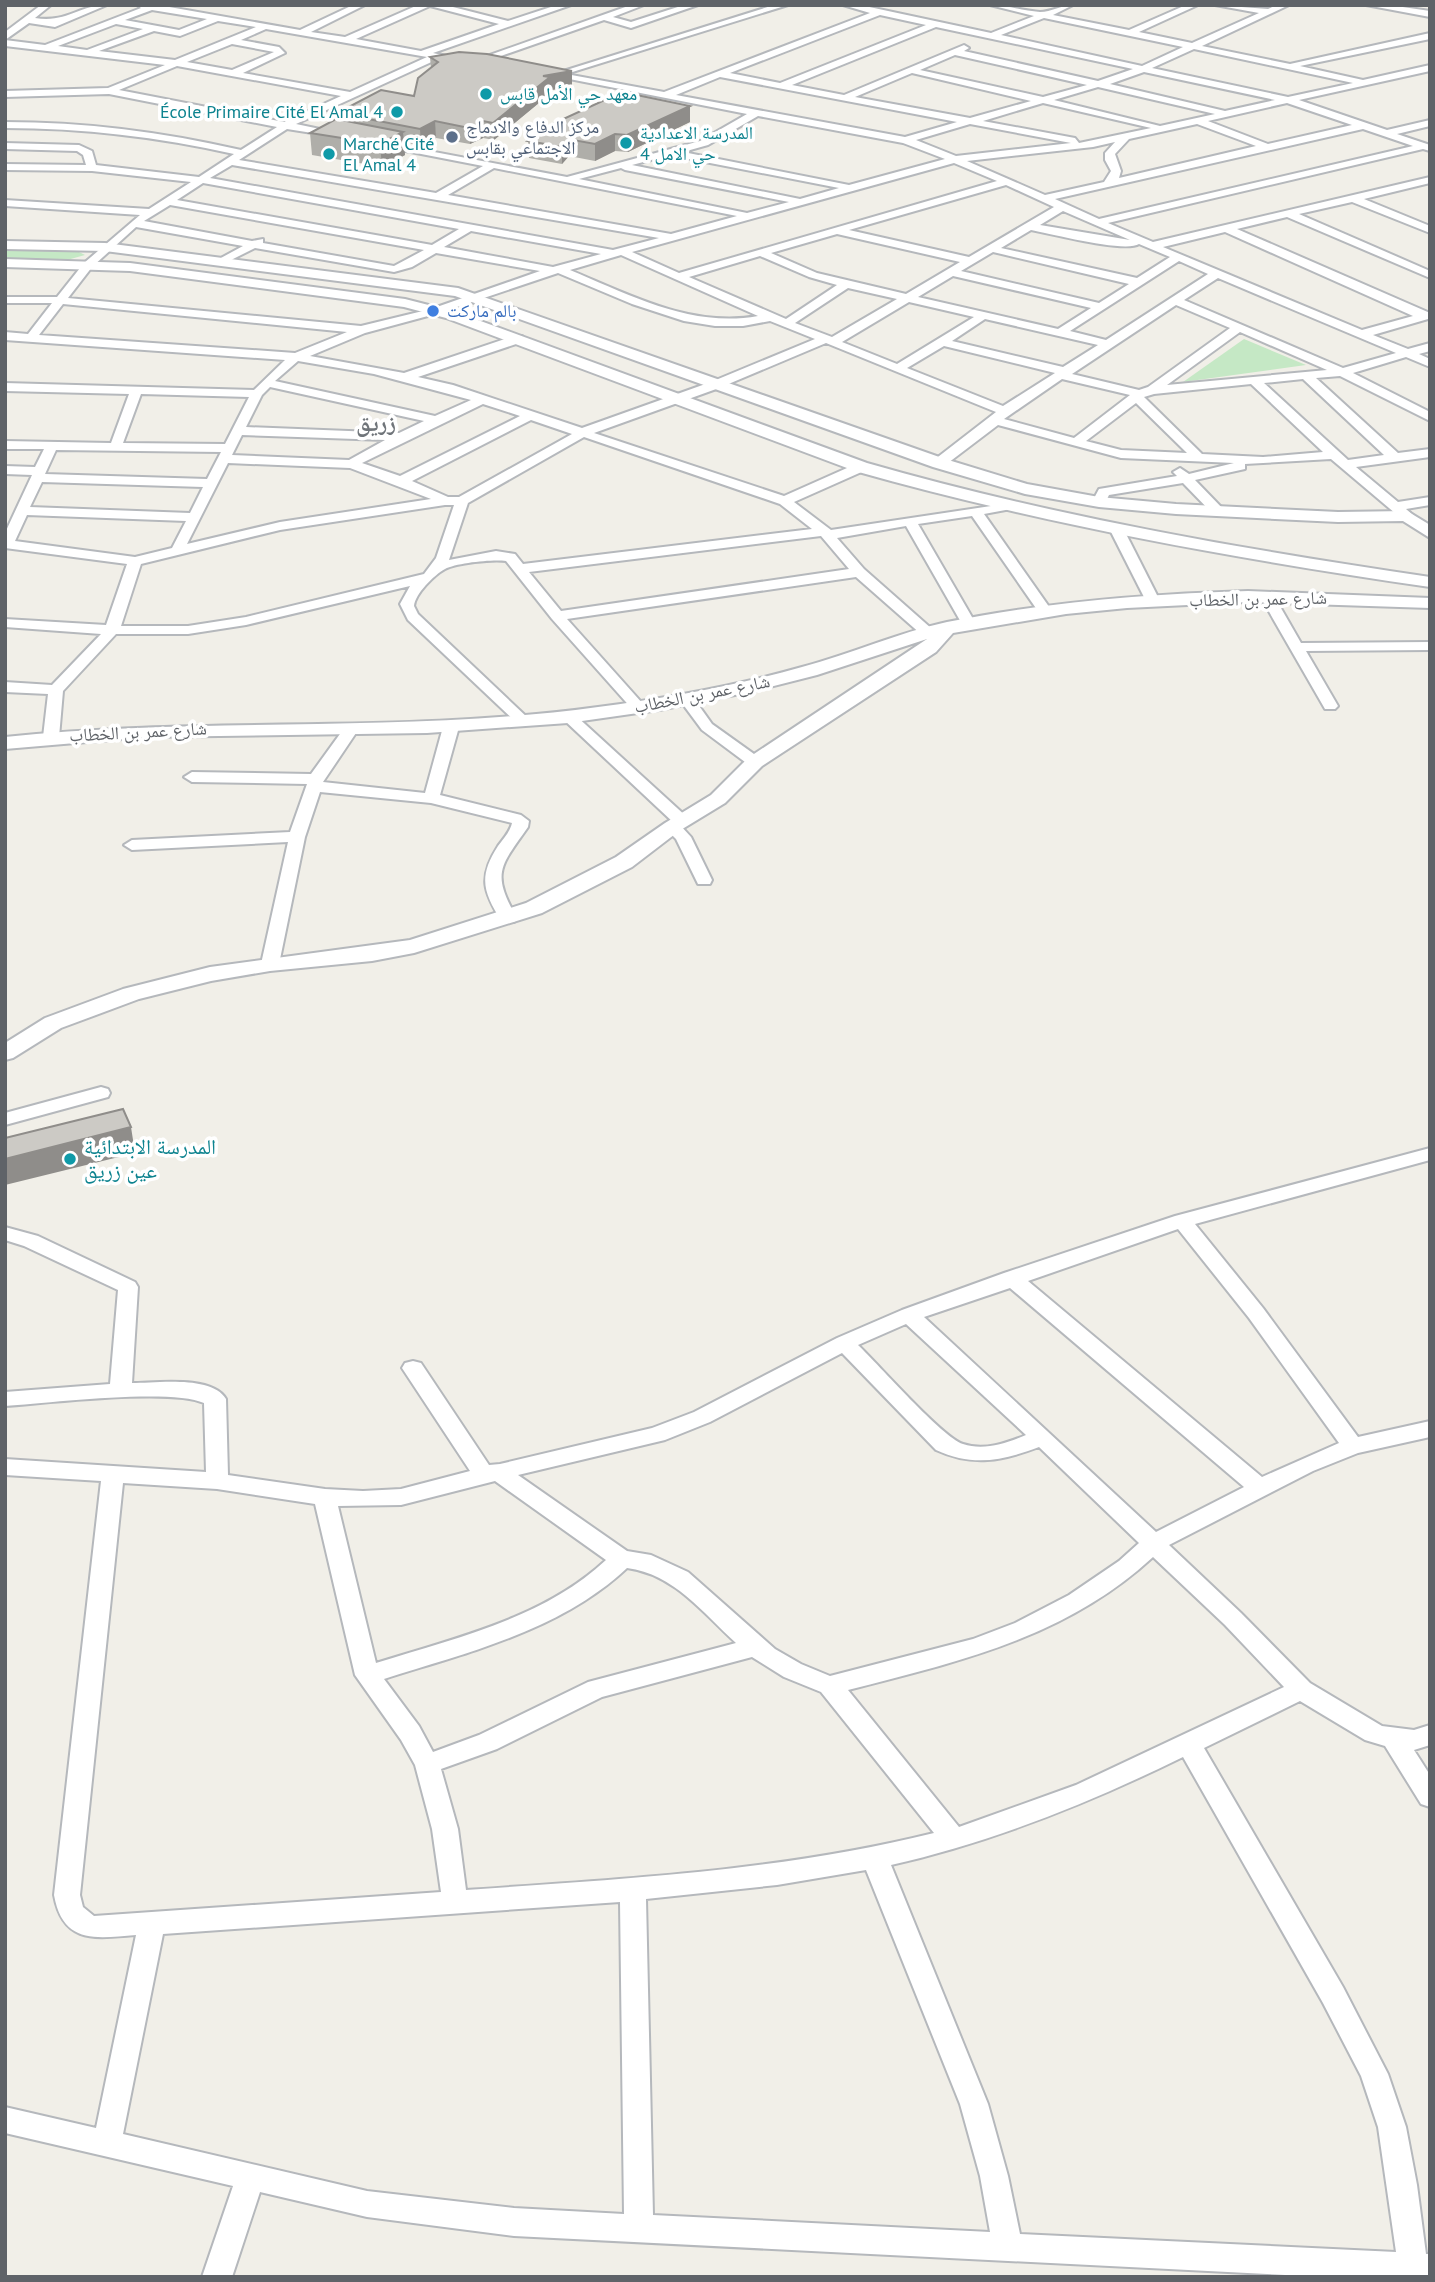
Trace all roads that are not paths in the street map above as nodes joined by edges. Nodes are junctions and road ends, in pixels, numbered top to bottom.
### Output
1 (103, 5) edge
2 (361, 5) edge
3 (426, 5) edge
4 (433, 5) edge
5 (640, 5) edge
6 (694, 5) edge
7 (784, 5) edge
8 (847, 5) edge
9 (897, 5) edge
10 (994, 5) edge
11 (1069, 5) edge
12 (1194, 5) edge
13 (1219, 5) edge
14 (1285, 5) edge
15 (1370, 5) edge
16 (46, 6) edge
17 (146, 6) edge
18 (562, 7) edge
19 (582, 12) dead end
20 (879, 12) junction
21 (1270, 12) junction
22 (79, 14) junction
23 (1430, 14) edge
24 (1044, 15) junction
25 (214, 16) junction
26 (604, 17) junction
27 (27, 20) junction
28 (116, 21) junction
29 (509, 24) junction
30 (935, 24) junction
31 (631, 25) junction
32 (263, 27) junction
33 (152, 28) junction
34 (180, 33) junction
35 (300, 33) junction
36 (1130, 33) junction
37 (992, 36) junction
38 (1430, 36) edge
39 (5, 37) edge
40 (160, 40) dead end
41 (230, 40) junction
42 (673, 40) junction
43 (345, 41) junction
44 (5, 43) edge
45 (185, 47) dead end
46 (1194, 47) junction
47 (46, 48) junction
48 (205, 49) junction
49 (954, 52) junction
50 (88, 53) junction
51 (419, 53) junction
52 (437, 56) junction
53 (475, 62) junction
54 (175, 63) junction
55 (501, 66) edge
56 (1287, 66) junction
57 (1145, 68) junction
58 (1430, 68) edge
59 (910, 70) junction
60 (540, 72) edge
61 (233, 74) junction
62 (718, 74) junction
63 (553, 75) junction
64 (1365, 83) junction
65 (1098, 84) junction
66 (781, 86) junction
67 (109, 91) junction
68 (5, 94) edge
69 (351, 95) junction
70 (665, 95) junction
71 (844, 98) junction
72 (1042, 100) junction
73 (1288, 100) junction
74 (757, 112) junction
75 (1229, 114) junction
76 (1196, 120) junction
77 (970, 121) junction
78 (1430, 123) edge
79 (5, 125) edge
80 (286, 125) junction
81 (1366, 125) junction
82 (1159, 128) junction
83 (1387, 133) junction
84 (1126, 136) junction
85 (354, 138) edge
86 (905, 140) junction
87 (367, 141) edge
88 (1093, 144) junction
89 (5, 146) edge
90 (1267, 147) junction
91 (1427, 147) edge
92 (241, 153) junction
93 (671, 153) junction
94 (956, 159) junction
95 (229, 162) junction
96 (492, 165) junction
97 (619, 166) junction
98 (5, 167) edge
99 (92, 168) junction
100 (565, 179) junction
101 (202, 180) junction
102 (1006, 182) junction
103 (1108, 183) junction
104 (1426, 183) edge
105 (848, 187) junction
106 (440, 195) junction
107 (1353, 198) junction
108 (1043, 199) junction
109 (167, 201) junction
110 (800, 201) junction
111 (331, 202) junction
112 (5, 203) edge
113 (1062, 207) junction
114 (151, 212) junction
115 (1287, 213) junction
116 (406, 215) junction
117 (746, 215) junction
118 (1098, 222) junction
119 (134, 223) junction
120 (291, 223) junction
121 (1030, 226) junction
122 (470, 227) junction
123 (1225, 228) junction
124 (279, 230) dead end
125 (1430, 230) edge
126 (836, 231) junction
127 (267, 237) dead end
128 (671, 237) junction
129 (255, 243) junction
130 (1149, 244) junction
131 (5, 245) edge
132 (105, 247) junction
133 (436, 249) junction
134 (992, 249) junction
135 (617, 252) junction
136 (760, 253) junction
137 (1178, 257) junction
138 (223, 261) junction
139 (970, 261) junction
140 (5, 263) edge
141 (88, 265) junction
142 (555, 270) junction
143 (951, 272) junction
144 (1217, 273) junction
145 (1430, 275) edge
146 (679, 276) junction
147 (1137, 282) junction
148 (846, 284) junction
149 (477, 298) junction
150 (908, 298) junction
151 (5, 300) edge
152 (58, 300) junction
153 (1175, 300) junction
154 (1098, 306) junction
155 (435, 311) junction
156 (984, 315) junction
157 (1427, 316) edge
158 (771, 317) junction
159 (787, 323) junction
160 (298, 324) junction
161 (1238, 328) junction
162 (362, 330) junction
163 (1059, 332) junction
164 (289, 334) dead end
165 (1361, 334) junction
166 (5, 336) edge
167 (32, 337) junction
168 (518, 339) junction
169 (829, 340) junction
170 (942, 342) junction
171 (280, 344) dead end
172 (1109, 344) junction
173 (1430, 347) edge
174 (271, 354) junction
175 (1409, 354) junction
176 (296, 356) junction
177 (1430, 363) edge
178 (898, 368) junction
179 (1342, 372) junction
180 (1064, 374) junction
181 (405, 377) junction
182 (1308, 377) junction
183 (1255, 382) junction
184 (266, 383) junction
185 (715, 385) junction
186 (5, 387) edge
187 (137, 390) junction
188 (257, 394) junction
189 (1143, 394) junction
190 (678, 398) junction
191 (483, 399) junction
192 (531, 415) junction
193 (1000, 416) junction
194 (1430, 417) edge
195 (435, 420) junction
196 (239, 431) junction
197 (584, 432) junction
198 (401, 437) junction
199 (1076, 442) junction
200 (5, 445) edge
201 (52, 445) junction
202 (116, 445) junction
203 (1430, 453) edge
204 (227, 454) junction
205 (1121, 454) junction
206 (1334, 455) junction
207 (1198, 457) junction
208 (1395, 458) junction
209 (1263, 461) junction
210 (939, 463) junction
211 (351, 464) junction
212 (1345, 464) junction
213 (861, 467) junction
214 (5, 471) edge
215 (1213, 472) junction
216 (38, 474) junction
217 (1187, 478) junction
218 (401, 481) junction
219 (211, 483) junction
220 (785, 500) junction
221 (445, 501) junction
222 (462, 501) junction
223 (1430, 501) edge
224 (1099, 502) junction
225 (1006, 506) junction
226 (22, 510) junction
227 (1402, 511) junction
228 (1218, 512) junction
229 (976, 513) junction
230 (195, 516) junction
231 (910, 522) junction
232 (1116, 528) junction
233 (1430, 533) edge
234 (826, 534) junction
235 (6, 544) edge
236 (178, 549) junction
237 (135, 561) junction
238 (440, 566) junction
239 (519, 569) junction
240 (859, 572) junction
241 (428, 577) junction
242 (1430, 582) edge
243 (1430, 592) edge
244 (1267, 596) junction
245 (1391, 600) junction
246 (1153, 601) junction
247 (1430, 603) edge
248 (1045, 611) junction
249 (556, 616) junction
250 (5, 623) edge
251 (970, 624) junction
252 (112, 630) junction
253 (937, 630) junction
254 (1430, 646) edge
255 (1296, 647) junction
256 (5, 687) edge
257 (56, 690) junction
258 (687, 699) junction
259 (1330, 706) dead end
260 (638, 707) junction
261 (569, 717) junction
262 (524, 722) junction
263 (451, 727) junction
264 (350, 730) junction
265 (51, 737) junction
266 (5, 743) edge
267 (755, 762) junction
268 (192, 777) dead end
269 (314, 783) junction
270 (431, 798) junction
271 (677, 824) junction
272 (297, 837) junction
273 (132, 845) dead end
274 (705, 880) dead end
275 (508, 918) junction
276 (270, 964) junction
277 (5, 1053) edge
278 (100, 1093) dead end
279 (5, 1119) edge
280 (1430, 1154) edge
281 (1182, 1221) junction
282 (5, 1233) edge
283 (1011, 1278) junction
284 (909, 1315) junction
285 (844, 1343) junction
286 (413, 1368) dead end
287 (120, 1391) junction
288 (5, 1399) edge
289 (1430, 1429) edge
290 (1042, 1437) junction
291 (1353, 1446) junction
292 (5, 1466) edge
293 (113, 1473) junction
294 (490, 1473) junction
295 (218, 1481) junction
296 (1259, 1488) junction
297 (325, 1497) junction
298 (1153, 1543) junction
299 (622, 1559) junction
300 (756, 1647) junction
301 (367, 1675) junction
302 (830, 1685) junction
303 (1301, 1690) junction
304 (1430, 1735) edge
305 (1394, 1739) junction
306 (1188, 1743) junction
307 (427, 1764) junction
308 (1430, 1797) edge
309 (954, 1839) junction
310 (875, 1857) junction
311 (633, 1890) junction
312 (455, 1902) junction
313 (152, 1923) junction
314 (5, 2120) edge
315 (107, 2145) junction
316 (250, 2179) junction
317 (639, 2228) junction
318 (1008, 2247) junction
319 (1421, 2268) edge
320 (217, 2277) edge

1 - 22 street
2 - 35 street
3 - 43 street
4 - 29 street
5 - 26 street
6 - 31 street
7 - 42 street
8 - 20 street
9 - 20 street
10 - 24 street
11 - 24 street
12 - 36 street
13 - 21 street
14 - 21 street
15 - 23 street
16 - 22 street
16 - 27 street
17 - 25 street
17 - 28 street
18 - 29 street
19 - 26 street
20 - 30 street
20 - 62 street
21 - 46 street
22 - 27 street
24 - 36 street
24 - 37 street
25 - 32 street
25 - 34 street
26 - 31 street
26 - 53 street
27 - 39 street
28 - 33 street
28 - 47 street
29 - 51 street
30 - 37 street
30 - 66 street
31 - 42 street
32 - 35 street
32 - 41 street
33 - 34 street
33 - 50 street
34 - 40 street
35 - 43 street
36 - 46 street
37 - 49 street
37 - 57 street
38 - 56 street
41 - 48 street
41 - 61 street
42 - 63 street
43 - 51 street
44 - 47 street
45 - 48 street
46 - 56 street
46 - 57 street
47 - 50 street
48 - 54 street
49 - 59 street
49 - 65 street
50 - 54 street
51 - 52 street
52 - 53 street
52 - 69 street
53 - 55 street
54 - 61 street
54 - 67 street
56 - 64 street
57 - 65 street
57 - 73 street
58 - 64 street
59 - 71 street
59 - 72 street
60 - 63 street
61 - 69 street
62 - 66 street
62 - 70 street
63 - 70 street
64 - 73 street
65 - 72 street
65 - 75 street
66 - 71 street
67 - 68 street
67 - 80 street
69 - 80 street
70 - 74 street
71 - 77 street
72 - 77 street
72 - 82 street
73 - 75 street
73 - 81 street
74 - 86 street
74 - 93 street
75 - 76 street
76 - 82 street
76 - 90 street
77 - 86 street
77 - 88 street
78 - 83 street
79 - 92 street
80 - 85 street
80 - 92 street
81 - 83 street
81 - 90 street
82 - 84 street
83 - 91 street
84 - 88 street
84 - 103 street
86 - 94 street
87 - 96 street
88 - 94 street
89 - 99 street
90 - 103 street
91 - 118 street
92 - 95 street
93 - 97 street
93 - 105 street
94 - 102 street
94 - 105 street
95 - 101 street
95 - 106 street
96 - 100 street
96 - 106 street
97 - 100 street
97 - 110 street
98 - 99 street
99 - 101 street
100 - 117 street
101 - 109 street
101 - 111 street
102 - 108 street
102 - 126 street
103 - 108 street
104 - 107 street
105 - 110 street
106 - 116 street
106 - 128 street
107 - 115 street
107 - 125 street
108 - 113 street
109 - 114 street
109 - 120 street
110 - 117 street
111 - 116 street
111 - 120 street
112 - 114 street
113 - 118 street
113 - 121 street
114 - 119 street
115 - 123 street
115 - 145 street
116 - 122 street
117 - 128 street
118 - 130 street
119 - 129 street
119 - 132 street
120 - 124 street
120 - 133 street
121 - 130 street
121 - 134 street
122 - 133 street
122 - 135 street
123 - 130 street
123 - 157 street
126 - 136 street
126 - 139 street
127 - 129 street
128 - 135 street
129 - 133 street
129 - 138 street
130 - 137 street
131 - 132 street
132 - 138 street
132 - 141 street
133 - 142 street
134 - 139 street
134 - 147 street
135 - 142 street
135 - 146 street
136 - 146 street
136 - 148 street
137 - 144 street
137 - 147 street
138 - 149 street
139 - 143 street
140 - 141 street
141 - 152 street
141 - 155 street
142 - 149 street
142 - 158 street
143 - 150 street
143 - 154 street
144 - 153 street
144 - 165 street
146 - 158 street
147 - 154 street
148 - 150 street
148 - 159 street
149 - 155 street
149 - 185 street
150 - 156 street
150 - 169 street
151 - 152 street
152 - 160 street
152 - 167 street
153 - 161 street
153 - 172 street
154 - 163 street
155 - 162 street
155 - 168 street
156 - 163 street
156 - 170 street
157 - 165 street
158 - 159 street
159 - 169 street
160 - 162 street
160 - 164 street
161 - 179 street
161 - 189 street
162 - 176 street
163 - 172 street
165 - 175 street
166 - 167 street
167 - 174 street
168 - 181 street
168 - 190 street
169 - 178 street
169 - 185 street
170 - 178 street
170 - 180 street
171 - 174 street
172 - 180 street
173 - 175 street
174 - 176 street
175 - 177 street
175 - 179 street
176 - 181 street
176 - 184 street
178 - 193 street
179 - 182 street
179 - 194 street
180 - 189 street
180 - 193 street
181 - 191 street
182 - 183 street
182 - 208 street
183 - 189 street
183 - 206 street
184 - 188 street
184 - 195 street
185 - 190 street
185 - 210 street
186 - 187 street
187 - 188 street
187 - 202 street
188 - 196 street
189 - 199 street
189 - 207 street
190 - 197 street
190 - 213 street
191 - 192 street
191 - 195 street
192 - 197 street
192 - 218 street
193 - 199 street
193 - 210 street
195 - 198 street
196 - 198 street
196 - 204 street
197 - 220 street
197 - 222 street
198 - 211 street
199 - 205 street
200 - 201 street
201 - 202 street
201 - 216 street
202 - 204 street
203 - 208 street
204 - 211 street
204 - 219 street
205 - 207 street
205 - 217 street
206 - 209 street
206 - 212 street
207 - 209 street
207 - 215 street
208 - 212 street
209 - 215 street
210 - 224 street
211 - 218 street
212 - 227 street
213 - 220 street
213 - 225 street
214 - 216 street
215 - 217 street
216 - 219 street
216 - 226 street
217 - 224 street
217 - 228 street
218 - 221 street
219 - 230 street
220 - 234 street
221 - 222 street
221 - 236 street
222 - 238 street
223 - 227 street
224 - 228 street
225 - 229 street
225 - 232 street
226 - 230 street
226 - 235 street
227 - 228 street
227 - 233 street
229 - 231 street
229 - 248 street
230 - 236 street
231 - 234 street
231 - 251 street
232 - 242 street
232 - 246 street
234 - 239 street
234 - 240 street
235 - 237 street
236 - 237 street
237 - 252 street
238 - 239 street
238 - 241 street
239 - 249 street
240 - 249 street
240 - 253 street
241 - 252 street
241 - 262 street
243 - 245 street
244 - 245 street, شارع عمر بن الخطاب
244 - 246 street, شارع عمر بن الخطاب
244 - 255 street
245 - 247 street
246 - 248 street, شارع عمر بن الخطاب
248 - 251 street, شارع عمر بن الخطاب
249 - 260 street
250 - 252 street
251 - 253 street, شارع عمر بن الخطاب
252 - 257 street
253 - 258 street, شارع عمر بن الخطاب
253 - 267 street
254 - 255 street
255 - 259 street
256 - 257 street
257 - 265 street
258 - 260 street, شارع عمر بن الخطاب
258 - 267 street
260 - 261 street, شارع عمر بن الخطاب
261 - 262 street, شارع عمر بن الخطاب
261 - 271 street
262 - 263 street, شارع عمر بن الخطاب
263 - 264 street, شارع عمر بن الخطاب
263 - 270 street
264 - 265 street, شارع عمر بن الخطاب
264 - 269 street
265 - 266 street, شارع عمر بن الخطاب
267 - 271 street
268 - 269 street
269 - 270 street
269 - 272 street
270 - 275 street
271 - 274 street
271 - 275 street
272 - 273 street
272 - 276 street
275 - 276 street
276 - 277 street
278 - 279 street
280 - 281 street
281 - 283 street
281 - 291 street
282 - 287 street
283 - 284 street
283 - 296 street
284 - 285 street
284 - 290 street
285 - 290 street
285 - 294 street
286 - 294 street
287 - 288 street
287 - 295 street
289 - 291 street
290 - 298 street
291 - 296 street
292 - 293 street
293 - 295 street
293 - 313 street
294 - 297 street
294 - 299 street
295 - 297 street
296 - 298 street
297 - 301 street
298 - 302 street
298 - 303 street
299 - 300 street
299 - 301 street
300 - 302 street
300 - 307 street
301 - 307 street
302 - 309 street
303 - 305 street
303 - 306 street
304 - 305 street
305 - 308 street
306 - 309 street
306 - 319 street
307 - 312 street
309 - 310 street
310 - 311 street
310 - 318 street
311 - 312 street
311 - 317 street
312 - 313 street
313 - 315 street
314 - 315 street
315 - 316 street
316 - 317 street
316 - 320 street
317 - 318 street
318 - 319 street

